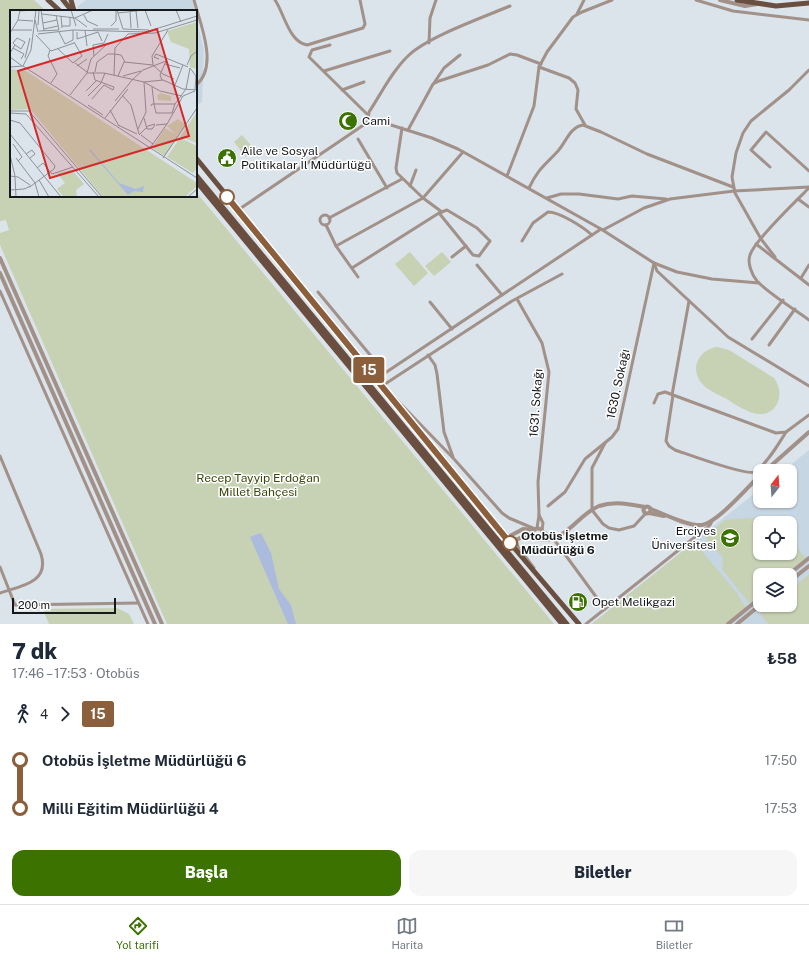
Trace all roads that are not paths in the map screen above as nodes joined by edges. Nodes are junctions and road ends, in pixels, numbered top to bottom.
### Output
1 (48, 0) edge
2 (54, 0) edge
3 (63, 0) edge
4 (71, 0) edge
5 (194, 0) edge
6 (275, 0) edge
7 (360, 0) edge
8 (436, 0) edge
9 (584, 0) edge
10 (612, 0) edge
11 (696, 0) edge
12 (720, 0) edge
13 (736, 0) edge
14 (809, 3) edge
15 (757, 4) junction
16 (510, 6) dead end
17 (60, 10) edge
18 (60, 10) edge
19 (72, 10) edge
20 (73, 10) edge
21 (196, 10) edge
22 (197, 12) edge
23 (576, 15) junction
24 (809, 20) edge
25 (429, 43) junction
26 (330, 45) dead end
27 (390, 51) dead end
28 (460, 55) dead end
29 (540, 65) junction
30 (809, 70) edge
31 (324, 71) junction
32 (364, 82) dead end
33 (197, 84) edge
34 (433, 84) junction
35 (342, 90) junction
36 (368, 115) junction
37 (368, 122) junction
38 (586, 125) junction
39 (402, 128) junction
40 (408, 130) junction
41 (358, 138) dead end
42 (463, 152) junction
43 (197, 159) edge
44 (770, 167) dead end
45 (416, 170) dead end
46 (809, 171) edge
47 (197, 176) edge
48 (507, 176) junction
49 (402, 179) junction
50 (197, 182) edge
51 (410, 186) junction
52 (809, 187) edge
53 (387, 188) junction
54 (530, 188) junction
55 (734, 189) junction
56 (423, 198) junction
57 (547, 198) junction
58 (670, 199) junction
59 (798, 199) junction
60 (809, 207) edge
61 (238, 210) junction
62 (440, 212) junction
63 (329, 218) junction
64 (326, 225) junction
65 (602, 230) junction
66 (592, 235) junction
67 (761, 239) junction
68 (522, 240) dead end
69 (756, 244) junction
70 (336, 246) junction
71 (466, 246) junction
72 (452, 257) dead end
73 (775, 257) junction
74 (0, 258) edge
75 (654, 264) junction
76 (478, 265) dead end
77 (809, 265) edge
78 (352, 268) junction
79 (0, 273) edge
80 (562, 274) dead end
81 (358, 277) dead end
82 (801, 278) junction
83 (759, 283) junction
84 (809, 285) edge
85 (0, 291) edge
86 (318, 292) dead end
87 (502, 295) junction
88 (517, 299) junction
89 (783, 300) junction
90 (689, 301) junction
91 (430, 302) dead end
92 (795, 309) junction
93 (809, 320) edge
94 (452, 329) junction
95 (752, 339) dead end
96 (769, 345) dead end
97 (428, 355) junction
98 (385, 373) junction
99 (376, 379) junction
100 (381, 386) junction
101 (809, 386) edge
102 (673, 395) junction
103 (654, 403) dead end
104 (809, 415) edge
105 (786, 432) junction
106 (809, 432) edge
107 (606, 442) junction
108 (0, 456) edge
109 (454, 459) junction
110 (773, 464) edge
111 (753, 482) edge
112 (548, 506) dead end
113 (592, 510) junction
114 (647, 511) junction
115 (539, 515) junction
116 (712, 521) junction
117 (518, 522) junction
118 (536, 529) junction
119 (520, 530) junction
120 (543, 531) junction
121 (506, 538) junction
122 (534, 538) junction
123 (554, 538) junction
124 (516, 539) junction
125 (539, 539) junction
126 (510, 543) junction
127 (809, 558) edge
128 (809, 566) edge
129 (0, 567) edge
130 (797, 568) edge
131 (797, 575) edge
132 (546, 584) junction
133 (9, 590) junction
134 (0, 593) edge
135 (138, 603) junction
136 (753, 604) edge
137 (604, 609) junction
138 (753, 611) edge
139 (733, 620) junction
140 (148, 624) edge
141 (154, 624) edge
142 (162, 624) edge
143 (562, 624) edge
144 (567, 624) edge
145 (579, 624) edge
146 (586, 624) edge
147 (728, 624) edge
148 (737, 624) edge

1 - 17 main road
2 - 18 main road
3 - 19 main road
4 - 20 main road
5 - 21 street
6 - 7 street
8 - 25 street
9 - 23 street
10 - 23 street
11 - 24 street
12 - 15 street
13 - 15 main road
14 - 15 main road
16 - 25 street
22 - 33 street
23 - 29 street
25 - 36 street
26 - 31 street
27 - 31 street
28 - 34 street
29 - 34 street
29 - 38 street
29 - 48 street
30 - 55 street
31 - 35 street
32 - 35 street
34 - 40 street
35 - 36 street
36 - 37 street
37 - 39 street
37 - 61 street
38 - 54 street
38 - 55 street
39 - 40 street
39 - 49 street
40 - 42 street
41 - 53 street
42 - 48 street
42 - 56 street
43 - 61 main road
44 - 46 street
45 - 51 street
47 - 144 main road
48 - 54 street
49 - 51 street
49 - 53 street
50 - 143 main road
51 - 56 street
52 - 55 street
52 - 59 street
53 - 63 street
54 - 57 street
55 - 58 street
55 - 67 street
56 - 62 street
56 - 70 street
57 - 58 street
57 - 65 street
58 - 65 street
59 - 60 street
59 - 67 street
61 - 99 main road
62 - 71 street
62 - 71 street
62 - 78 street
63 - 64 street
63 - 64 street
64 - 70 street
65 - 66 street
65 - 75 street
66 - 68 street
66 - 87 street
67 - 69 street
67 - 73 street
69 - 73 street
69 - 83 street
70 - 78 street
71 - 72 street
73 - 82 street
74 - 142 street
75 - 83 street
75 - 90 street
75 - 107 street, 1630. Sokağı
76 - 87 street
77 - 82 street
78 - 81 street
79 - 141 street
80 - 88 street
82 - 84 street
83 - 89 street
85 - 135 street
86 - 98 street
87 - 94 street
88 - 97 street
88 - 115 street, 1631. Sokağı
89 - 92 street
89 - 95 street
90 - 101 street
90 - 102 street
91 - 94 street
92 - 93 street
92 - 96 street
94 - 98 street
97 - 100 street
97 - 109 street
98 - 99 street
99 - 100 main road
100 - 109 street
100 - 121 main road
102 - 103 street
102 - 105 street
102 - 105 street
104 - 105 street
106 - 110 street
107 - 112 street, 1630. Sokağı
107 - 113 street
108 - 133 street
109 - 117 street
111 - 116 street
113 - 114 street
113 - 114 street
113 - 123 street
114 - 116 street
115 - 118 street, 1631. Sokağı
115 - 120 street, 1631. Sokağı
116 - 137 street
117 - 118 street
117 - 119 street
118 - 119 street
118 - 120 street
118 - 122 street
119 - 121 street
120 - 123 street
120 - 125 street
121 - 126 main road
122 - 124 street
122 - 125 street
123 - 125 street
123 - 137 street
124 - 126 street
124 - 132 street
126 - 132 main road
127 - 130 street
128 - 131 street
129 - 133 street
132 - 145 main road
133 - 134 street
133 - 135 street
135 - 140 street
136 - 139 street
137 - 146 street
138 - 148 street
139 - 147 street
139 - 148 street

